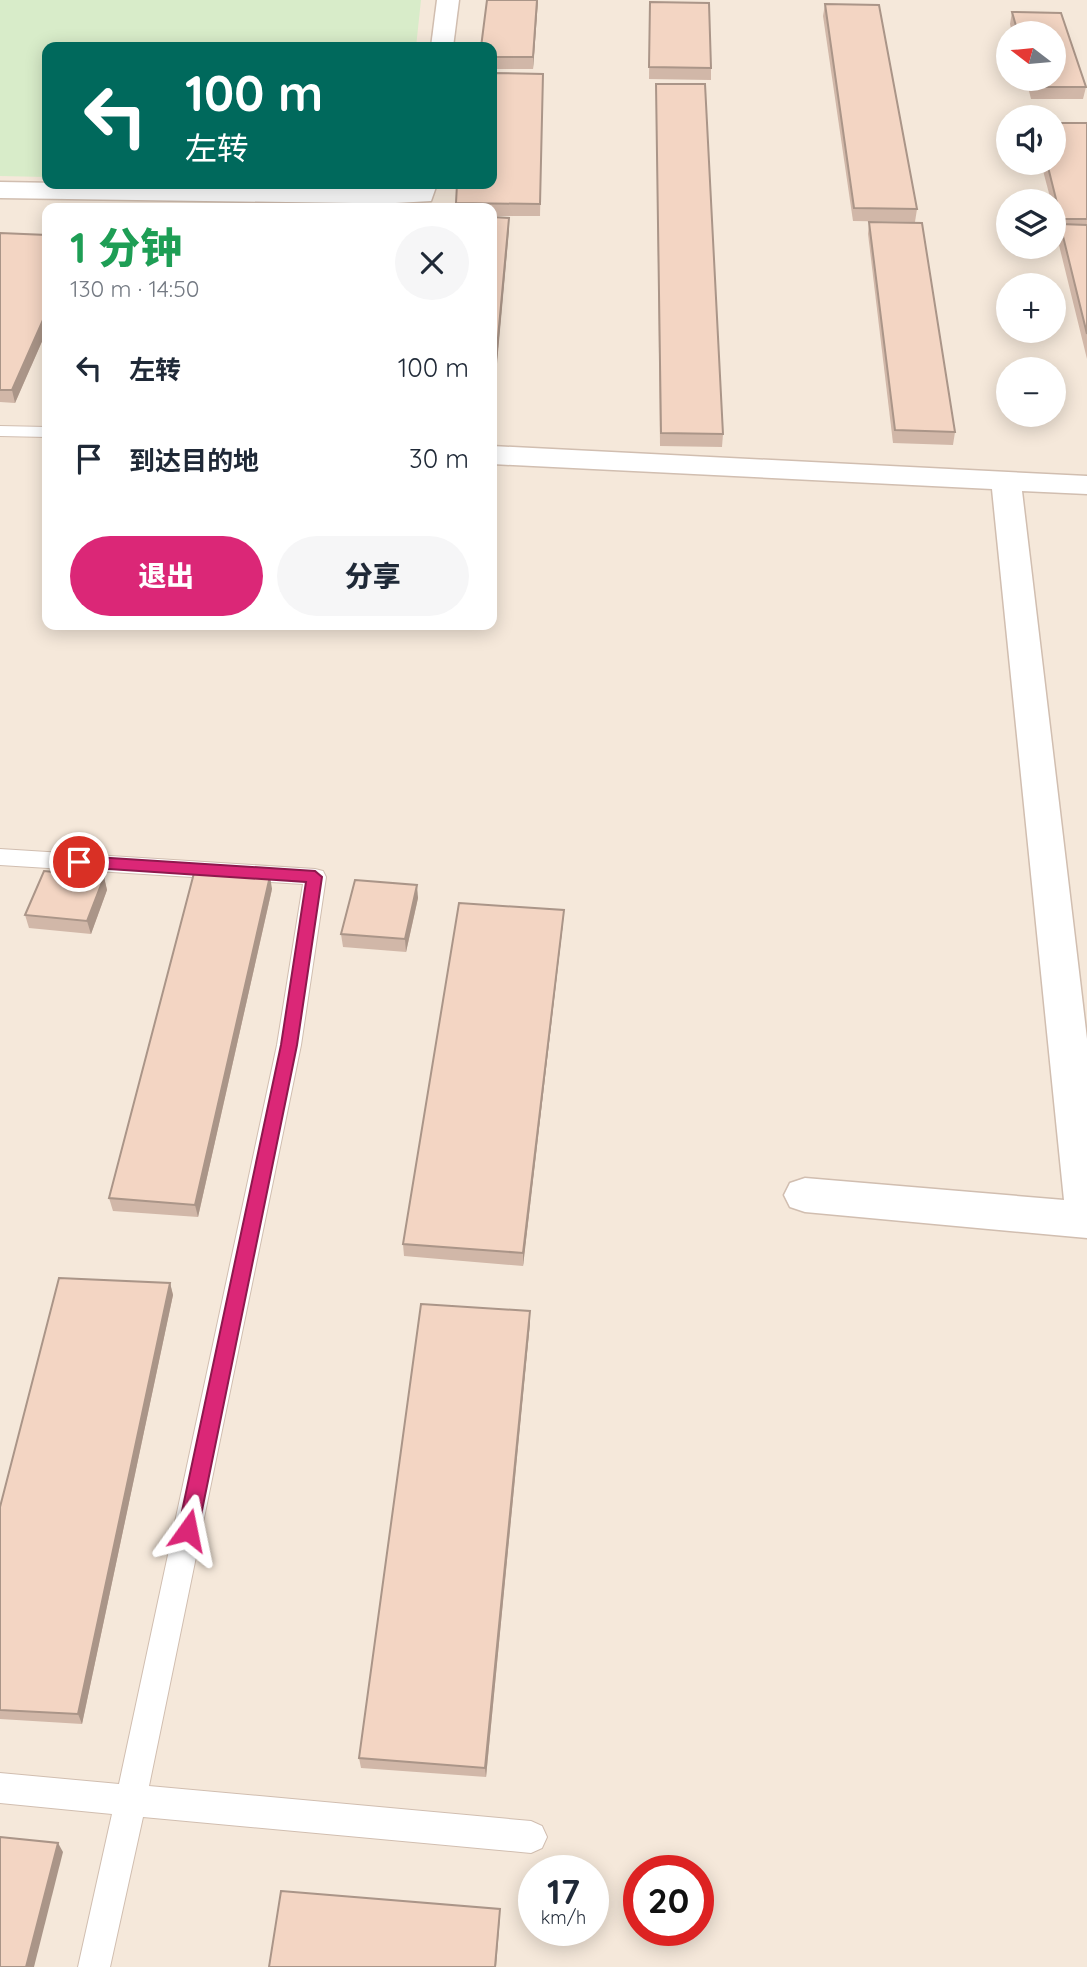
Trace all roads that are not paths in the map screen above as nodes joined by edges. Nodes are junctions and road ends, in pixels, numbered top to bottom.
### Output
1 (448, 0) edge
2 (443, 42) edge
3 (423, 189) edge
4 (0, 190) edge
5 (366, 202) edge
6 (0, 431) edge
7 (42, 432) edge
8 (497, 455) edge
9 (1006, 481) junction
10 (1087, 485) edge
11 (0, 857) edge
12 (805, 1195) dead end
13 (1087, 1219) edge
14 (0, 1788) edge
15 (131, 1800) junction
16 (531, 1837) dead end
17 (94, 1967) edge

1 - 2 street
3 - 5 street
4 - 5 street
6 - 7 lane
8 - 9 street
9 - 10 street
9 - 13 street
11 - 15 lane
12 - 13 street
14 - 15 lane
15 - 16 lane
15 - 17 lane

